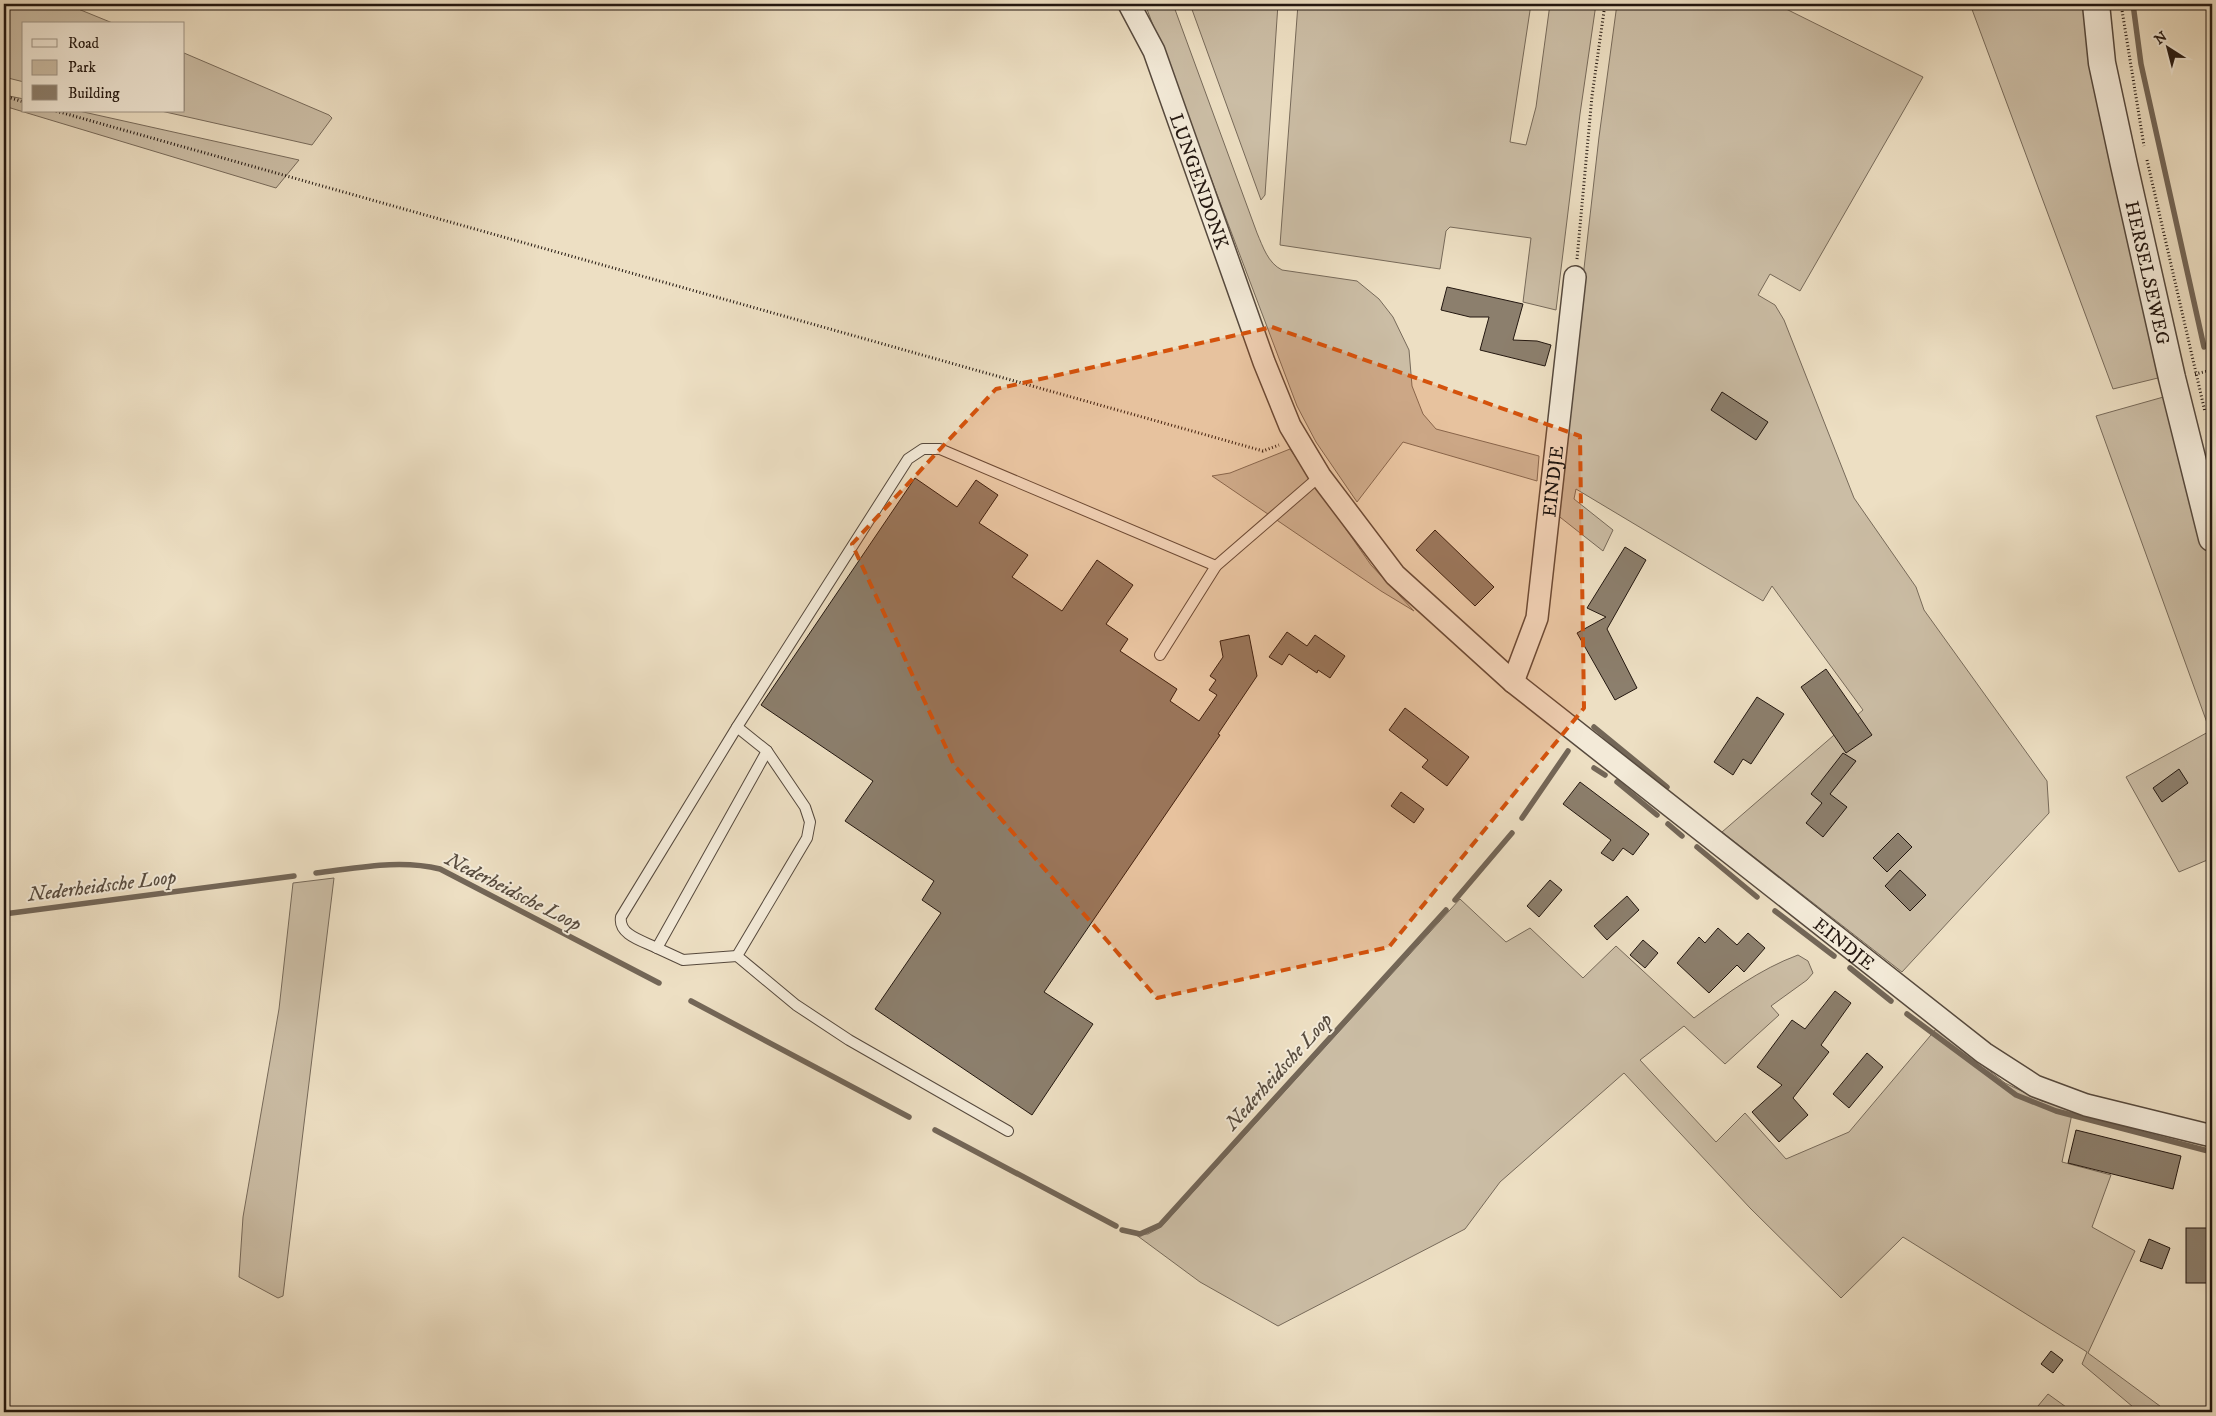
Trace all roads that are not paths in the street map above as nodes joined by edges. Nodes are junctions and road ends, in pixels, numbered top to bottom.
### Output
1 (1128, 4) edge
2 (2096, 4) edge
3 (1575, 276) road end
4 (1264, 362) joint
5 (1320, 476) junction
6 (2212, 538) edge
7 (1216, 566) junction
8 (1160, 655) dead end
9 (1513, 682) junction
10 (737, 727) junction
11 (767, 751) junction
12 (657, 948) junction
13 (737, 956) junction
14 (1008, 1131) dead end
15 (2212, 1136) edge

1 - 4 street, LUNGENDONK
2 - 6 street, HERSELSEWEG
3 - 9 street, EINDJE
4 - 5 street, EINDJE
5 - 7 lane
5 - 9 street, EINDJE
7 - 8 lane
7 - 10 lane
9 - 15 street, EINDJE
10 - 11 lane
10 - 12 lane
11 - 12 lane
11 - 13 lane
12 - 13 lane
13 - 14 lane

